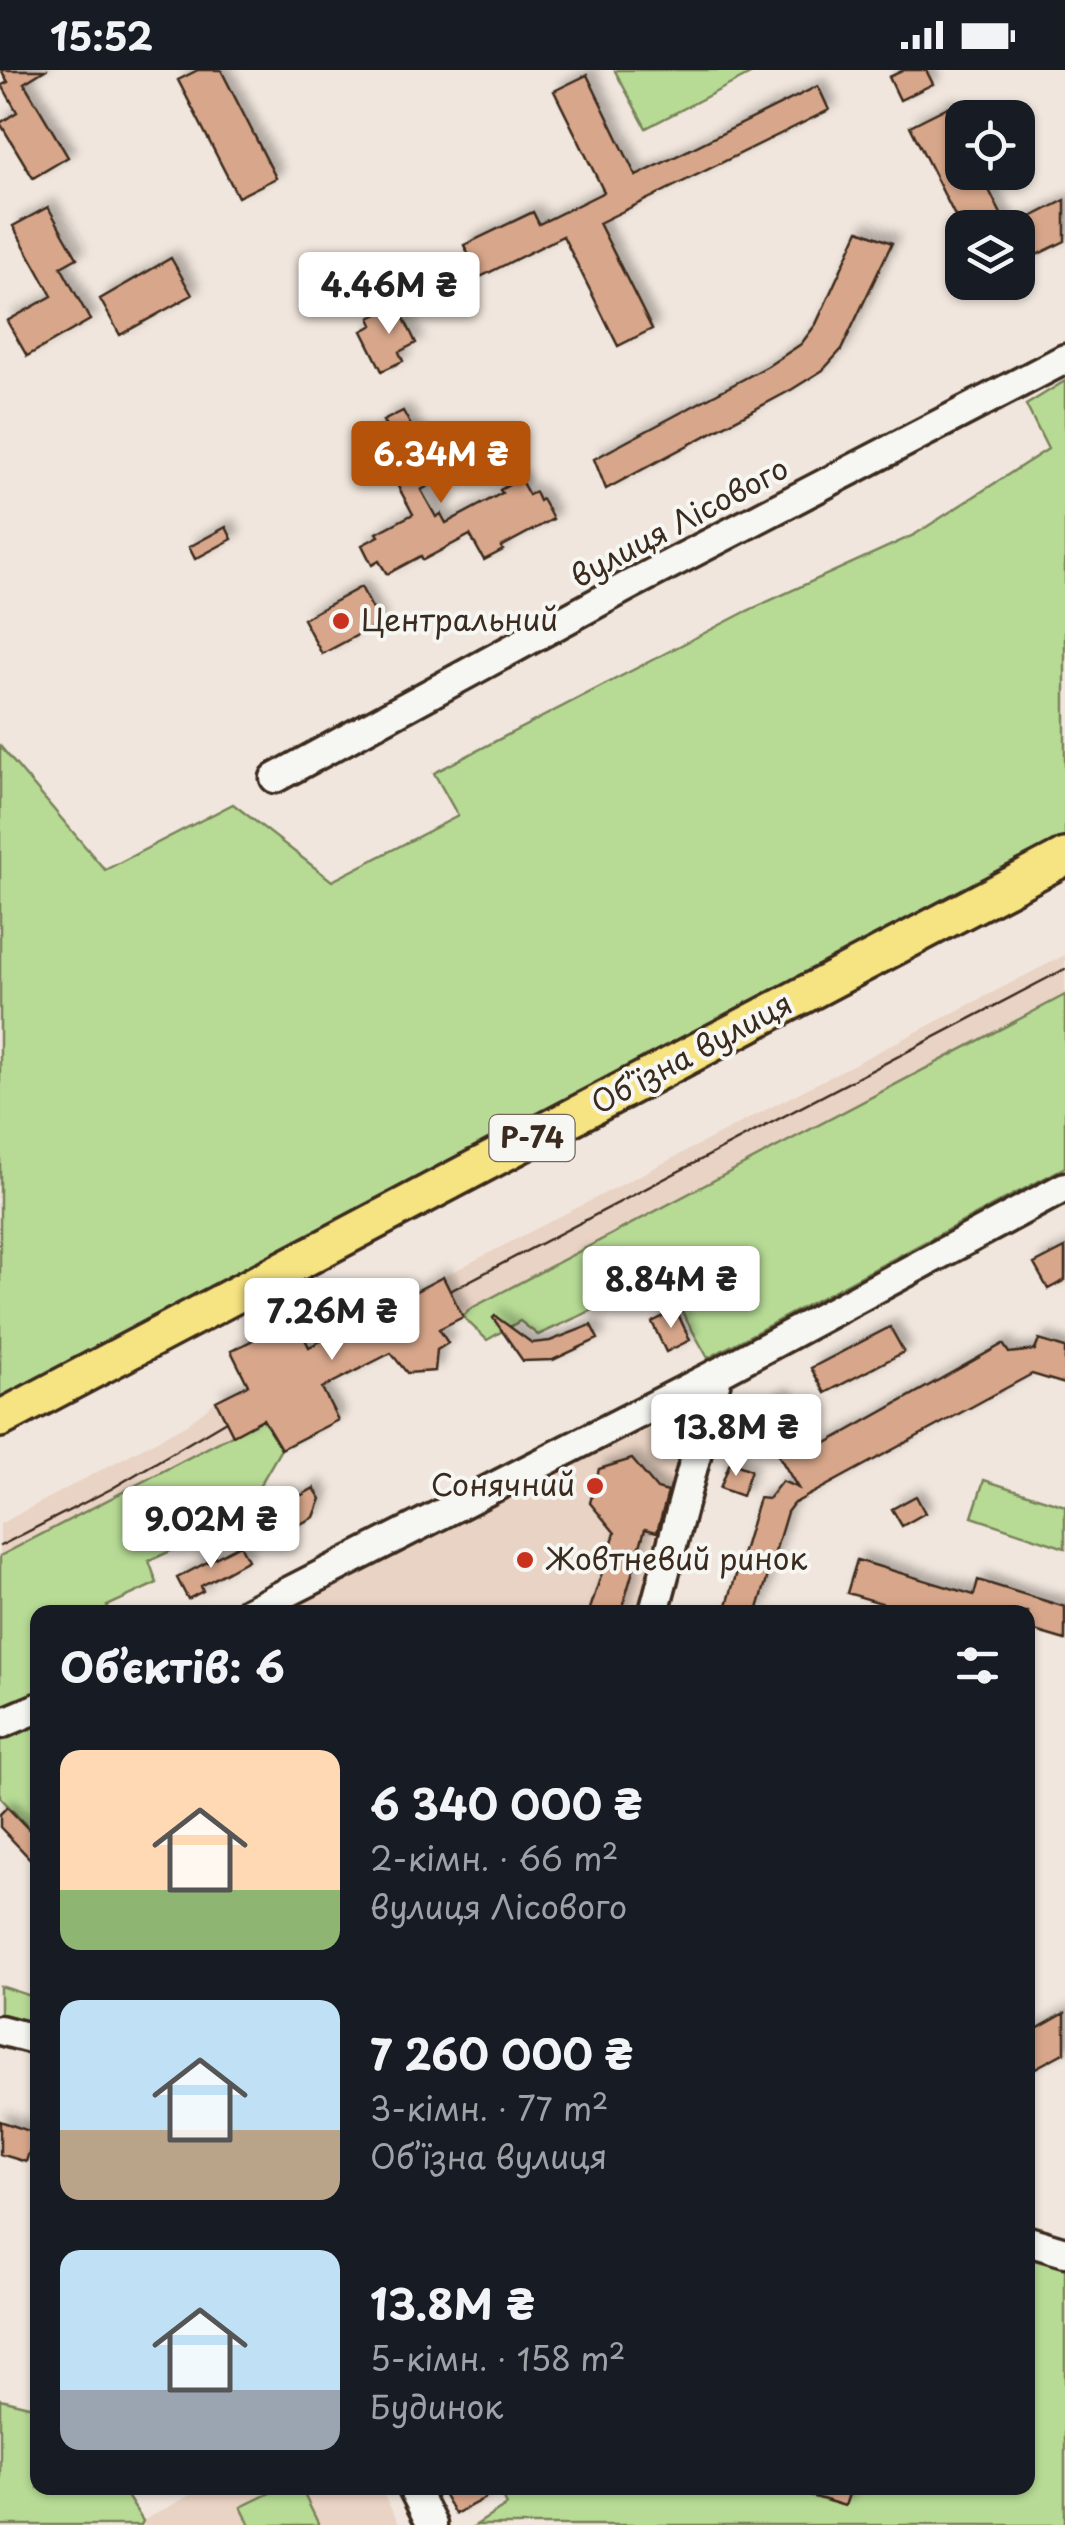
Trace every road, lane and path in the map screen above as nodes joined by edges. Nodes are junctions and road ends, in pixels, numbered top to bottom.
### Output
1 (1065, 360) edge
2 (275, 778) dead end
3 (1065, 858) edge
4 (1065, 1186) edge
5 (718, 1374) junction
6 (0, 1419) edge
7 (263, 1605) edge
8 (656, 1605) edge
9 (30, 1711) edge
10 (0, 1724) edge
11 (0, 2030) edge
12 (30, 2038) edge
13 (1035, 2243) edge
14 (1065, 2252) edge
15 (417, 2495) edge
16 (432, 2525) edge

1 - 2 street, вулиця Лісового
3 - 6 main road, Обʼїзна вулиця / Р-74
4 - 5 street
5 - 7 street
5 - 8 street
9 - 10 street
11 - 12 street
13 - 14 street
15 - 16 street

